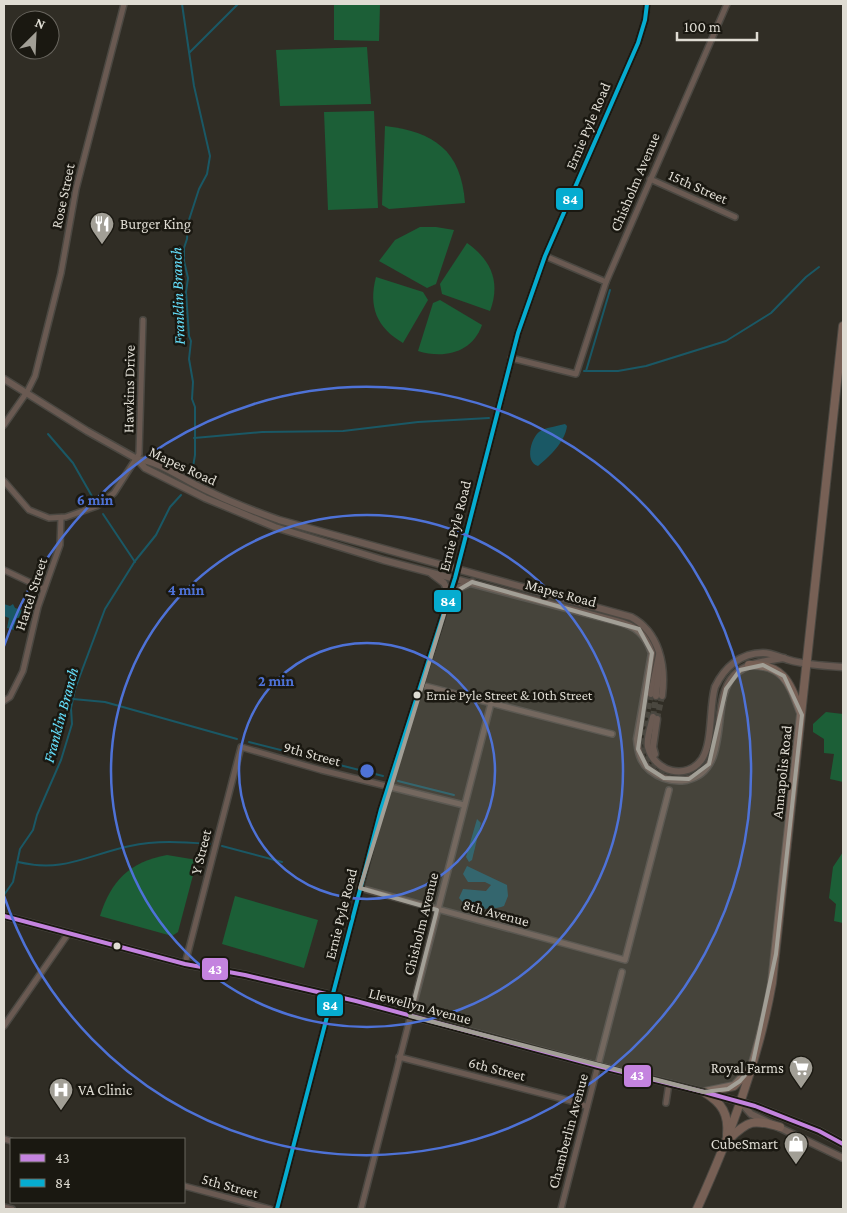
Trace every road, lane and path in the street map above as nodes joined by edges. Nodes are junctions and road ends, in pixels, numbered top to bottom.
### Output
1 (124, 4) edge
2 (647, 4) edge
3 (727, 4) edge
4 (650, 179) junction
5 (735, 217) dead end
6 (545, 256) junction
7 (606, 282) junction
8 (143, 320) dead end
9 (843, 326) edge
10 (511, 358) junction
11 (4, 379) edge
12 (28, 392) junction
13 (4, 424) edge
14 (137, 459) junction
15 (4, 481) edge
16 (61, 518) junction
17 (4, 570) edge
18 (457, 570) junction
19 (429, 571) junction
20 (455, 578) junction
21 (472, 582) junction
22 (44, 589) junction
23 (450, 595) junction
24 (659, 655) junction
25 (784, 658) junction
26 (808, 664) junction
27 (750, 665) junction
28 (843, 667) edge
29 (421, 685) junction
30 (4, 701) edge
31 (491, 703) junction
32 (802, 715) junction
33 (655, 718) tunnel mouth
34 (612, 734) dead end
35 (241, 747) joint
36 (388, 785) junction
37 (669, 790) dead end
38 (464, 805) junction
39 (360, 888) junction
40 (437, 910) junction
41 (4, 916) edge
42 (68, 934) junction
43 (185, 964) junction
44 (622, 972) dead end
45 (333, 996) junction
46 (410, 1016) junction
47 (4, 1026) edge
48 (399, 1057) junction
49 (598, 1066) junction
50 (752, 1068) junction
51 (669, 1083) junction
52 (704, 1092) junction
53 (666, 1103) dead end
54 (741, 1103) junction
55 (587, 1107) junction
56 (780, 1127) junction
57 (726, 1142) junction
58 (843, 1144) edge
59 (843, 1158) edge
60 (185, 1186) edge
61 (4, 1207) edge
62 (12, 1209) edge
63 (270, 1209) edge
64 (277, 1209) edge
65 (360, 1209) edge
66 (561, 1209) edge
67 (697, 1209) edge

1 - 12 street, Rose Street
2 - 6 street, Ernie Pyle Road
3 - 4 street, Chisholm Avenue
4 - 5 street, 15th Street
4 - 7 street, Chisholm Avenue
6 - 7 street
6 - 10 street, Ernie Pyle Road
7 - 10 street, Chisholm Avenue
8 - 14 street, Hawkins Drive
9 - 26 main road, Annapolis Road
10 - 18 street, Ernie Pyle Road
11 - 12 street, Mapes Road
12 - 13 street, Rose Street
12 - 14 street, Mapes Road
14 - 16 street
14 - 18 street, Mapes Road
14 - 19 street, Mapes Road
15 - 16 street
16 - 22 street, Hartel Street
17 - 22 street
18 - 20 street, Ernie Pyle Road
18 - 24 street, Mapes Road
19 - 20 street, Mapes Road
19 - 23 street
20 - 21 street, Mapes Road
20 - 23 street, Ernie Pyle Road
21 - 23 street
21 - 27 street, Mapes Road
22 - 30 street, Hartel Street
23 - 29 street, Ernie Pyle Road
24 - 24 street, Mapes Road
25 - 26 street, Mapes Road
25 - 27 street, Mapes Road
25 - 33 street, Mapes Road
26 - 28 street, Mapes Road
26 - 32 main road, Annapolis Road
27 - 32 main road
29 - 31 street
29 - 36 street, Ernie Pyle Road
31 - 34 street
31 - 38 street, Chisholm Avenue
32 - 50 main road, Annapolis Road
35 - 36 street, 9th Street
35 - 43 street, Y Street
36 - 38 street, 9th Street
36 - 39 street, Ernie Pyle Road
37 - 40 street, 8th Avenue
38 - 40 street, Chisholm Avenue
39 - 40 street, 8th Avenue
39 - 45 street, Ernie Pyle Road
40 - 46 street, Chisholm Avenue
41 - 42 street, Llewellyn Avenue
42 - 43 street, Llewellyn Avenue
42 - 47 street
43 - 45 street, Llewellyn Avenue
44 - 49 street, Chamberlin Avenue
45 - 46 street, Llewellyn Avenue
45 - 64 street, Ernie Pyle Road
46 - 48 street, Chisholm Avenue
46 - 49 street, Llewellyn Avenue
48 - 55 street, 6th Street
48 - 65 street, Chisholm Avenue
49 - 51 street, Llewellyn Avenue
49 - 55 street, Chamberlin Avenue
50 - 52 main road
50 - 54 main road, Annapolis Road
51 - 52 street, Llewellyn Avenue
51 - 53 street
52 - 54 street, Llewellyn Avenue
52 - 57 main road
54 - 56 street
54 - 57 main road, Annapolis Road
54 - 58 street, Llewellyn Avenue
55 - 66 street, Chamberlin Avenue
56 - 57 main road
56 - 59 street
57 - 67 main road, Annapolis Road
60 - 63 street, 5th Street
61 - 62 street

